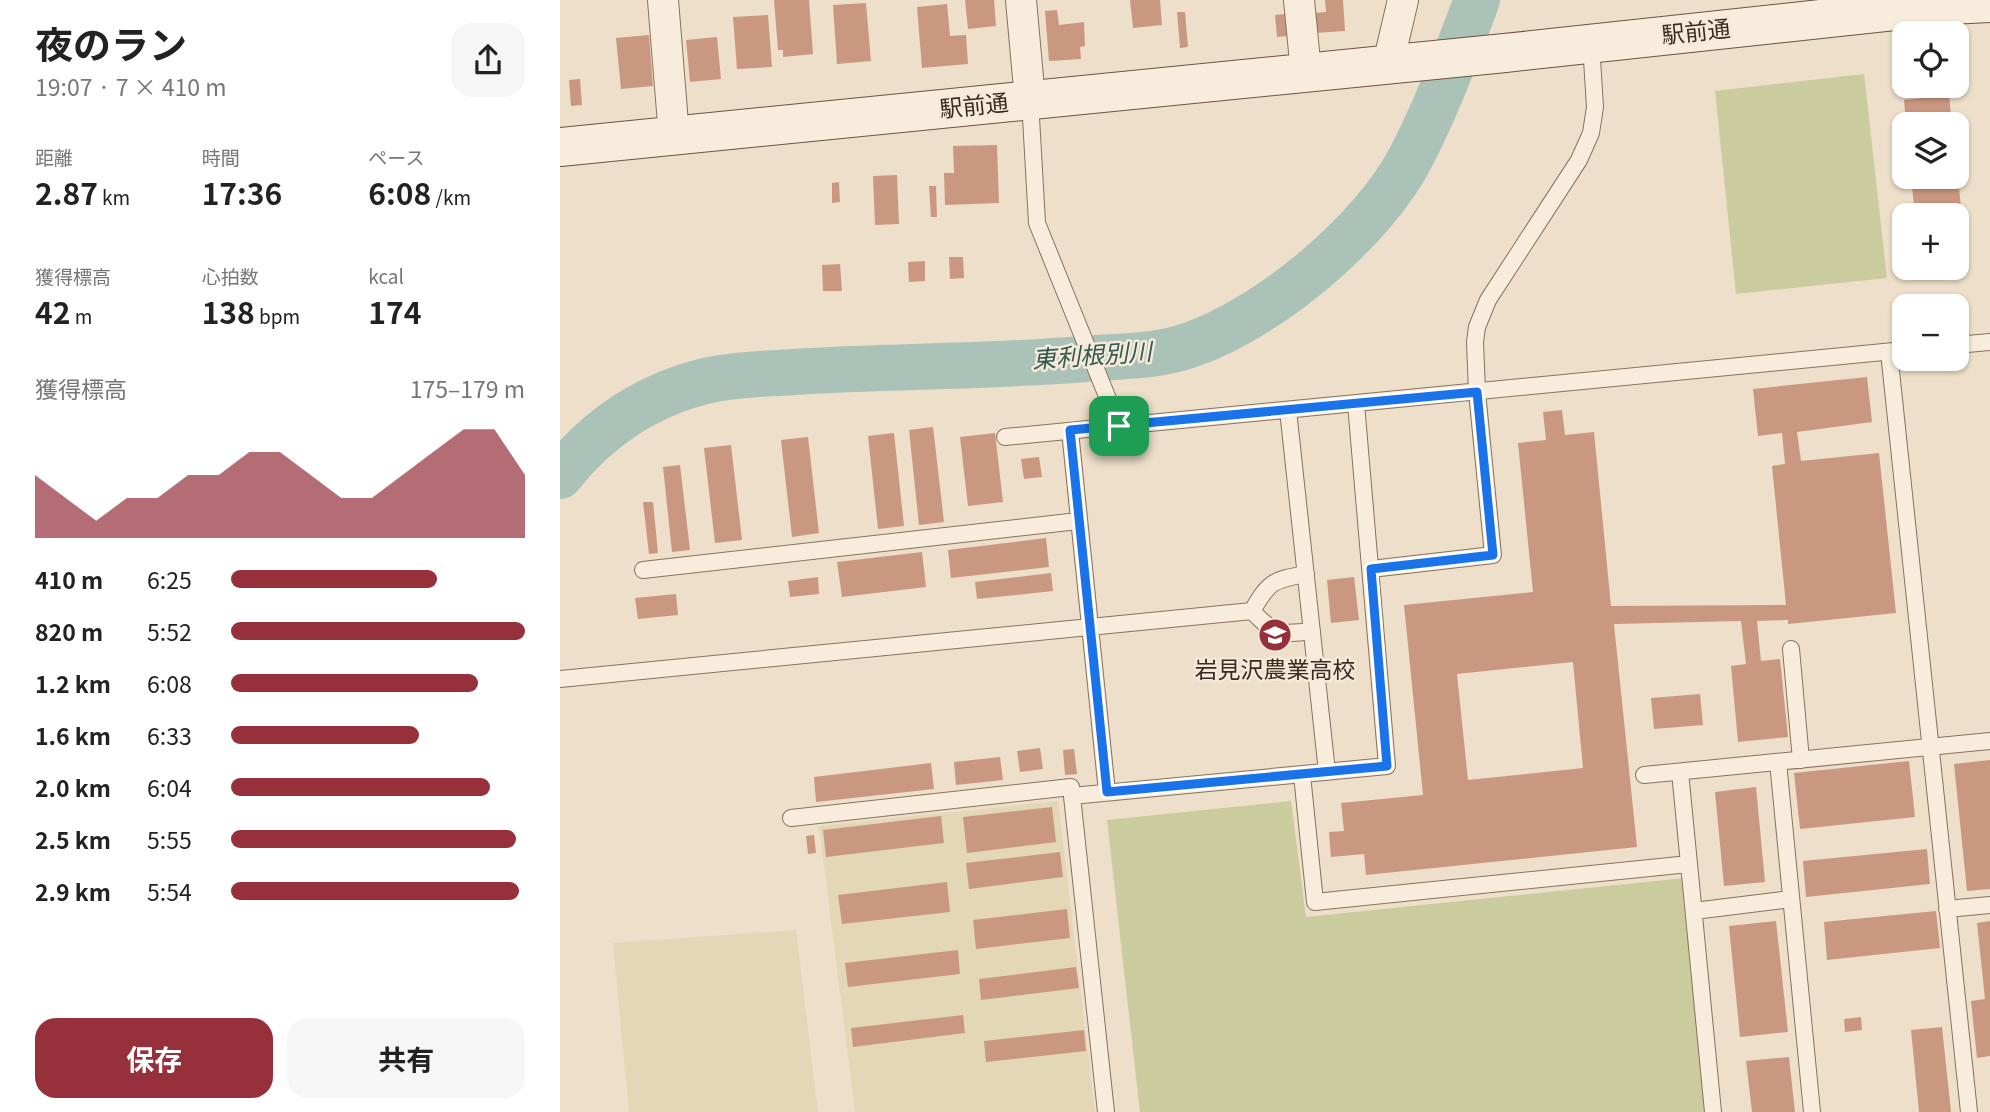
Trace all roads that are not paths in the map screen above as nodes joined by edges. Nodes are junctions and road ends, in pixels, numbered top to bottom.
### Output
1 (663, 0) edge
2 (1021, 0) edge
3 (1299, 0) edge
4 (1403, 0) edge
5 (1990, 3) edge
6 (1760, 13) edge
7 (1591, 44) junction
8 (1395, 63) junction
9 (1306, 72) junction
10 (1030, 100) junction
11 (674, 136) junction
12 (560, 147) edge
13 (1990, 342) edge
14 (1969, 344) edge
15 (1892, 351) edge
16 (1898, 371) edge
17 (1477, 392) junction
18 (1356, 404) junction
19 (1288, 410) junction
20 (1119, 426) junction
21 (1070, 430) junction
22 (1005, 437) dead end
23 (1078, 522) junction
24 (1371, 569) junction
25 (643, 570) dead end
26 (1306, 574) junction
27 (1252, 611) junction
28 (1089, 627) junction
29 (1312, 631) junction
30 (1791, 649) dead end
31 (560, 679) edge
32 (1990, 741) edge
33 (1930, 748) junction
34 (1801, 760) junction
35 (1777, 762) junction
36 (1327, 772) junction
37 (1680, 772) junction
38 (1302, 775) junction
39 (1644, 775) dead end
40 (1107, 792) junction
41 (1072, 796) junction
42 (791, 818) dead end
43 (1689, 864) junction
44 (1791, 899) junction
45 (1990, 905) edge
46 (1947, 909) junction
47 (1694, 911) junction
48 (1106, 1112) edge
49 (1713, 1112) edge
50 (1812, 1112) edge
51 (1969, 1112) edge

1 - 11 street
2 - 10 street
3 - 9 street
4 - 8 street
5 - 6 street, 駅前通
6 - 7 street, 駅前通
7 - 8 street, 駅前通
7 - 17 lane
8 - 9 street, 駅前通
9 - 10 street, 駅前通
10 - 11 street, 駅前通
10 - 20 lane
11 - 12 street, 駅前通
13 - 14 lane
15 - 17 lane
16 - 33 lane
17 - 18 lane
17 - 24 lane
18 - 19 lane
18 - 24 lane
19 - 20 lane
19 - 26 lane
20 - 21 lane
21 - 22 lane
21 - 23 lane
23 - 25 lane
23 - 28 lane
24 - 36 lane
26 - 27 lane
26 - 29 lane
27 - 28 lane
27 - 29 lane
28 - 31 lane
28 - 40 lane
29 - 36 lane
30 - 34 lane
32 - 33 lane
33 - 34 lane
33 - 46 lane
34 - 35 lane
35 - 37 lane
35 - 44 lane
36 - 38 lane
37 - 39 lane
37 - 43 lane
38 - 40 lane
38 - 43 lane
40 - 41 lane
41 - 42 lane
41 - 48 lane
43 - 47 lane
44 - 47 lane
44 - 50 lane
45 - 46 lane
46 - 51 lane
47 - 49 lane

